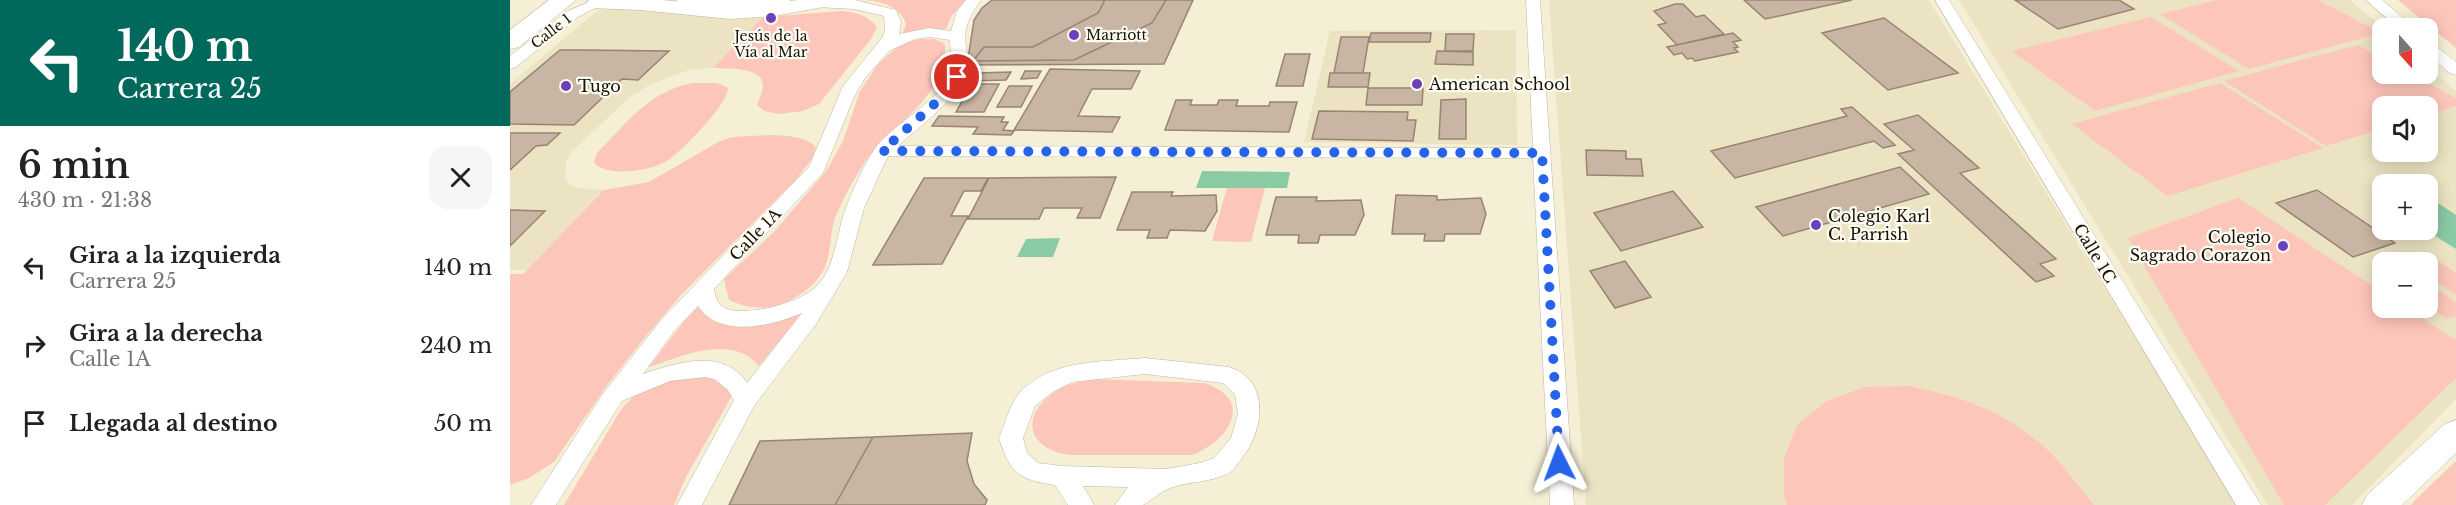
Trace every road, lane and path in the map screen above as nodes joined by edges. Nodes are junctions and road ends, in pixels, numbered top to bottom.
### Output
1 (564, 0) edge
2 (688, 0) edge
3 (778, 0) edge
4 (974, 0) edge
5 (1533, 0) edge
6 (1942, 0) edge
7 (2373, 0) edge
8 (825, 2) edge
9 (596, 4) joint
10 (2395, 18) edge
11 (957, 38) junction
12 (510, 42) edge
13 (882, 49) junction
14 (2438, 55) edge
15 (510, 64) edge
16 (2456, 70) edge
17 (882, 151) junction
18 (1542, 153) junction
19 (828, 286) junction
20 (704, 288) junction
21 (614, 396) junction
22 (746, 400) junction
23 (2456, 433) edge
24 (1062, 476) junction
25 (1168, 478) junction
26 (543, 505) edge
27 (689, 505) edge
28 (1082, 505) edge
29 (1127, 505) edge
30 (1562, 505) edge
31 (2248, 505) edge
32 (2379, 505) edge

1 - 12 highway
2 - 3 highway
4 - 11 street
5 - 18 street
6 - 31 street, Calle 1C
7 - 10 street
8 - 9 main road
8 - 13 street, Calle 1A
9 - 15 street, Calle 1
11 - 13 street
11 - 17 street
13 - 20 street, Calle 1A
14 - 16 street
17 - 18 street
17 - 19 street
18 - 30 street
19 - 20 street
19 - 22 street
20 - 21 street, Calle 1A
21 - 22 street
21 - 26 street, Calle 1A
22 - 27 street
23 - 32 main road
24 - 25 street
24 - 25 street
24 - 28 street
25 - 29 street

